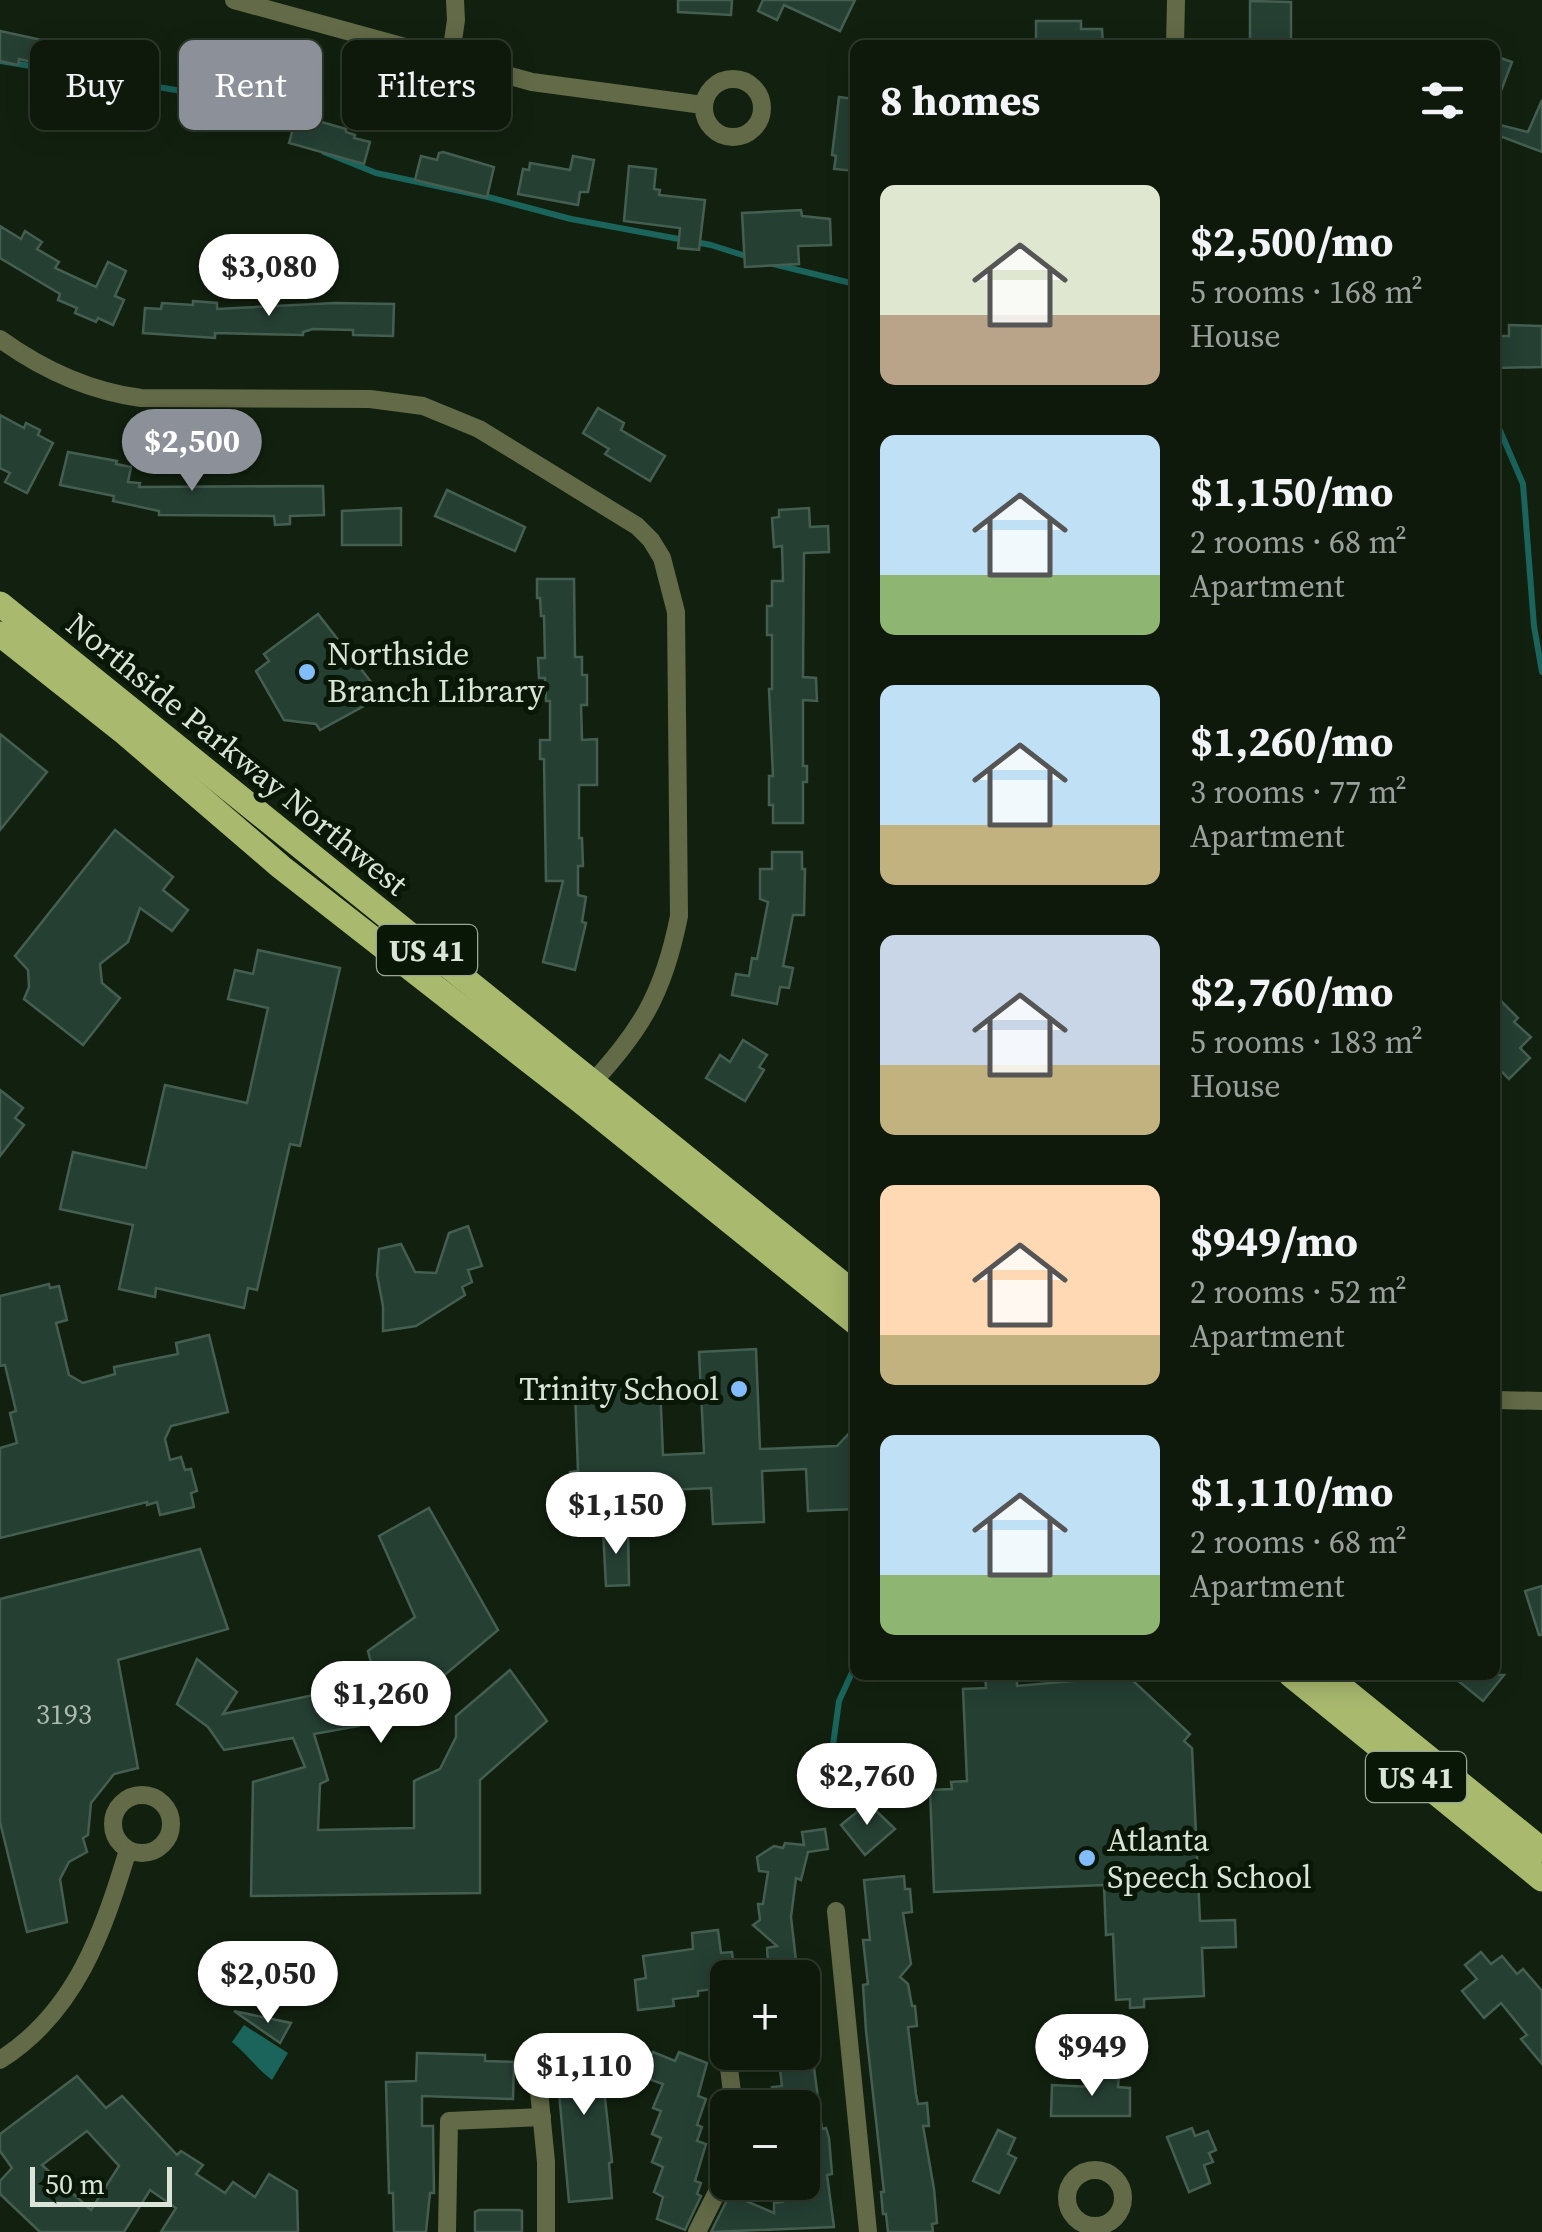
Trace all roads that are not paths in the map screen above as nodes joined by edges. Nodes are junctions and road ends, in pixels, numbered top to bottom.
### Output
1 (234, 0) edge
2 (454, 0) edge
3 (1176, 0) edge
4 (376, 40) edge
5 (453, 40) edge
6 (1176, 40) edge
7 (511, 77) edge
8 (704, 105) dead end
9 (0, 339) edge
10 (0, 604) edge
11 (0, 634) edge
12 (586, 1090) junction
13 (850, 1290) edge
14 (850, 1318) edge
15 (1500, 1400) edge
16 (1542, 1401) edge
17 (1297, 1680) edge
18 (1332, 1680) edge
19 (128, 1850) dead end
20 (1542, 1850) edge
21 (1542, 1879) edge
22 (836, 1911) dead end
23 (535, 2050) dead end
24 (0, 2060) edge
25 (542, 2118) junction
26 (713, 2200) edge
27 (447, 2232) edge
28 (546, 2232) edge
29 (696, 2232) edge
30 (868, 2232) edge

1 - 4 street
2 - 5 street
3 - 6 street
7 - 8 street
9 - 12 street
10 - 12 main road, Northside Parkway Northwest / US 41
11 - 12 main road, Northside Parkway Northwest / US 41
12 - 13 main road, Northside Parkway Northwest / US 41
12 - 14 main road, Northside Parkway Northwest / US 41
15 - 16 street
17 - 21 main road, US 41
18 - 20 main road, US 41
19 - 24 street
22 - 30 street
23 - 25 street
25 - 27 street
25 - 28 street
26 - 29 street

